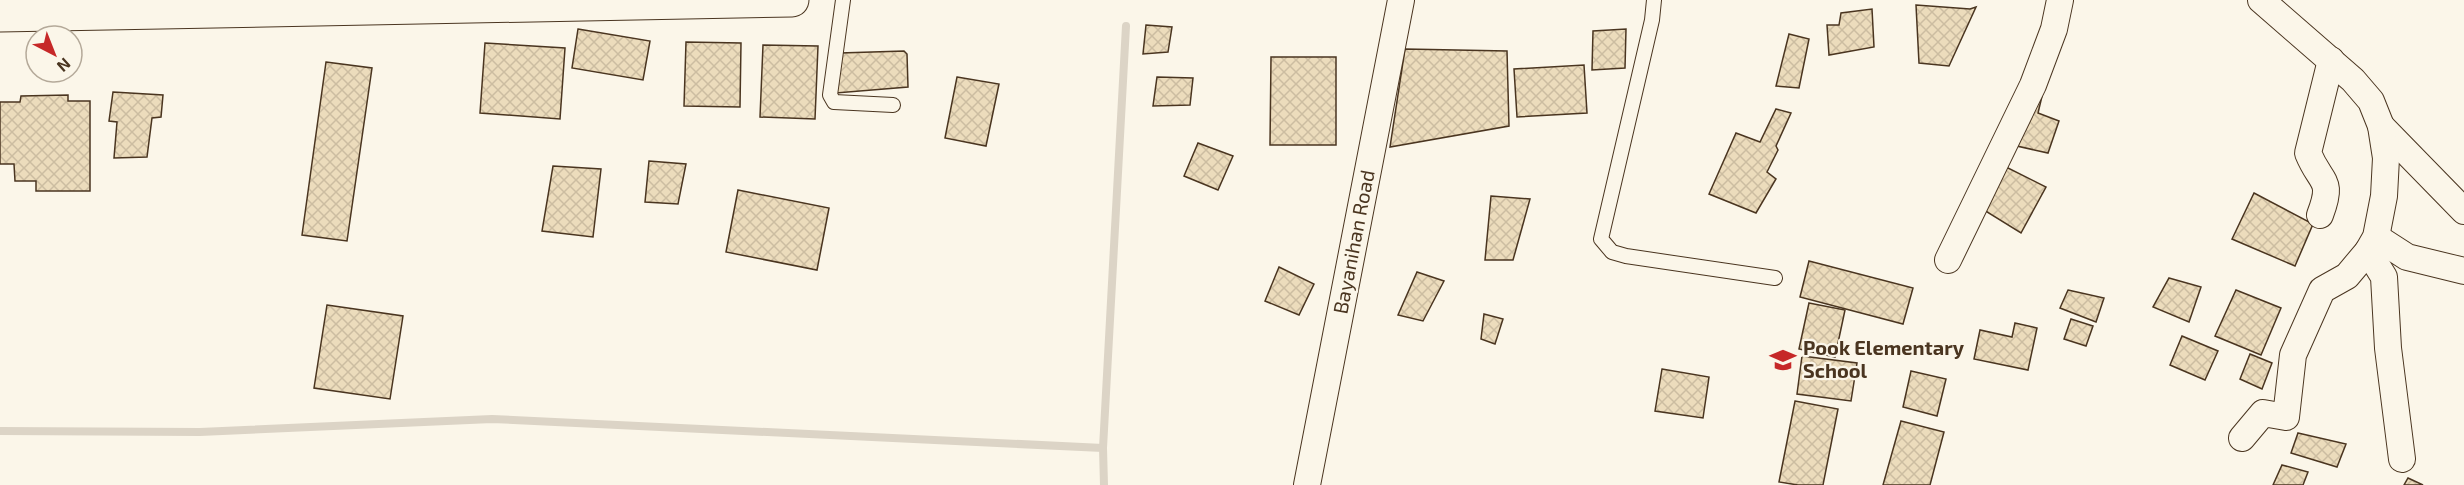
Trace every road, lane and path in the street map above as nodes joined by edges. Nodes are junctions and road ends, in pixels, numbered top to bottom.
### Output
1 (792, 0) edge
2 (843, 0) edge
3 (1401, 0) edge
4 (1654, 0) edge
5 (2060, 0) edge
6 (2261, 0) edge
7 (0, 15) edge
8 (2331, 60) junction
9 (893, 105) dead end
10 (2381, 126) junction
11 (2464, 211) edge
12 (2320, 215) dead end
13 (2372, 244) junction
14 (1948, 260) dead end
15 (2464, 271) edge
16 (1775, 278) dead end
17 (2242, 438) dead end
18 (2402, 459) dead end
19 (1307, 485) edge

1 - 7 main road
2 - 9 lane
3 - 19 street, Bayanihan Road
4 - 16 lane
5 - 14 street
6 - 8 street
8 - 10 street
8 - 12 street
10 - 11 street
10 - 13 street
13 - 15 street
13 - 17 street
13 - 18 street

